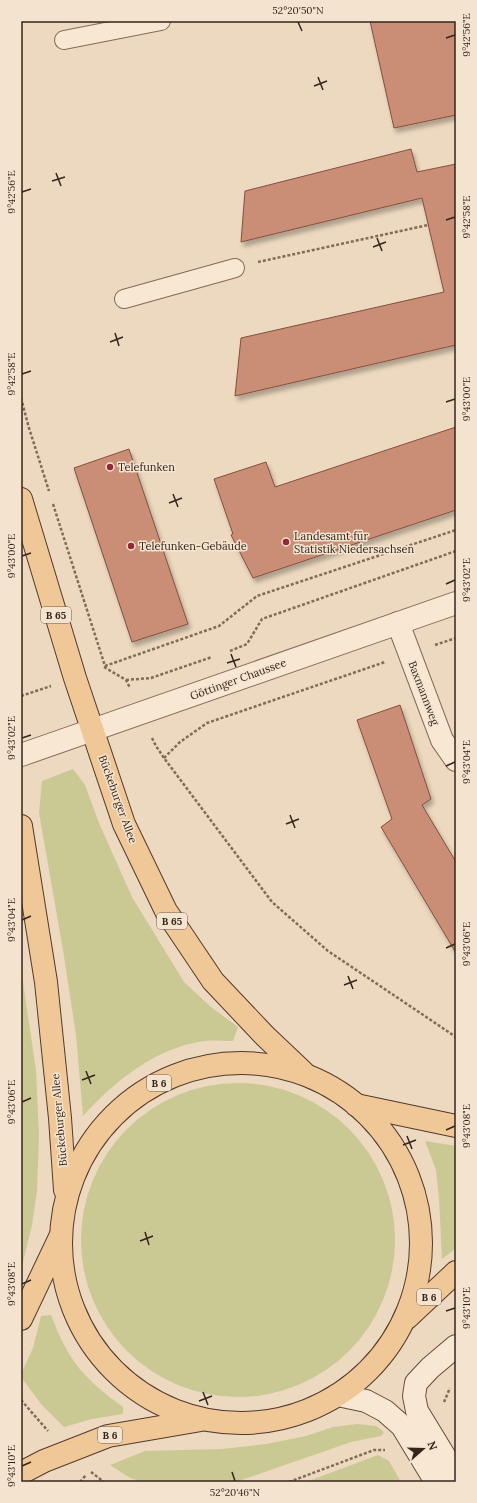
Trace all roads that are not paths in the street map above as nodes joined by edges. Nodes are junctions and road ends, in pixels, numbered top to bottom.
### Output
1 (161, 21) edge
2 (64, 40) dead end
3 (235, 268) dead end
4 (124, 299) dead end
5 (21, 499) edge
6 (456, 603) edge
7 (398, 623) junction
8 (93, 731) junction
9 (21, 755) edge
10 (456, 760) edge
11 (21, 826) edge
12 (307, 1075) junction
13 (356, 1105) junction
14 (456, 1126) edge
15 (66, 1199) junction
16 (61, 1234) junction
17 (456, 1272) edge
18 (21, 1319) edge
19 (403, 1322) junction
20 (456, 1346) edge
21 (338, 1395) junction
22 (206, 1420) junction
23 (21, 1473) edge
24 (456, 1475) edge
25 (436, 1482) edge

1 - 2 lane
3 - 4 lane
5 - 8 main road, Bückeburger Allee / B 65
6 - 7 street, Göttinger Chaussee
7 - 8 street, Göttinger Chaussee
7 - 10 street, Baxmannweg
8 - 9 street, Göttinger Chaussee
8 - 12 main road, Bückeburger Allee / B 65
11 - 15 main road, Bückeburger Allee
12 - 13 main road, B 6
12 - 15 main road, B 6
13 - 14 main road, B 6
13 - 19 main road, B 6
15 - 16 main road, B 6
16 - 18 main road, B 6
16 - 22 main road, B 6
17 - 19 main road, B 6
19 - 21 main road, B 6
20 - 24 street
21 - 22 main road, B 6
21 - 25 street
22 - 23 main road, B 6

